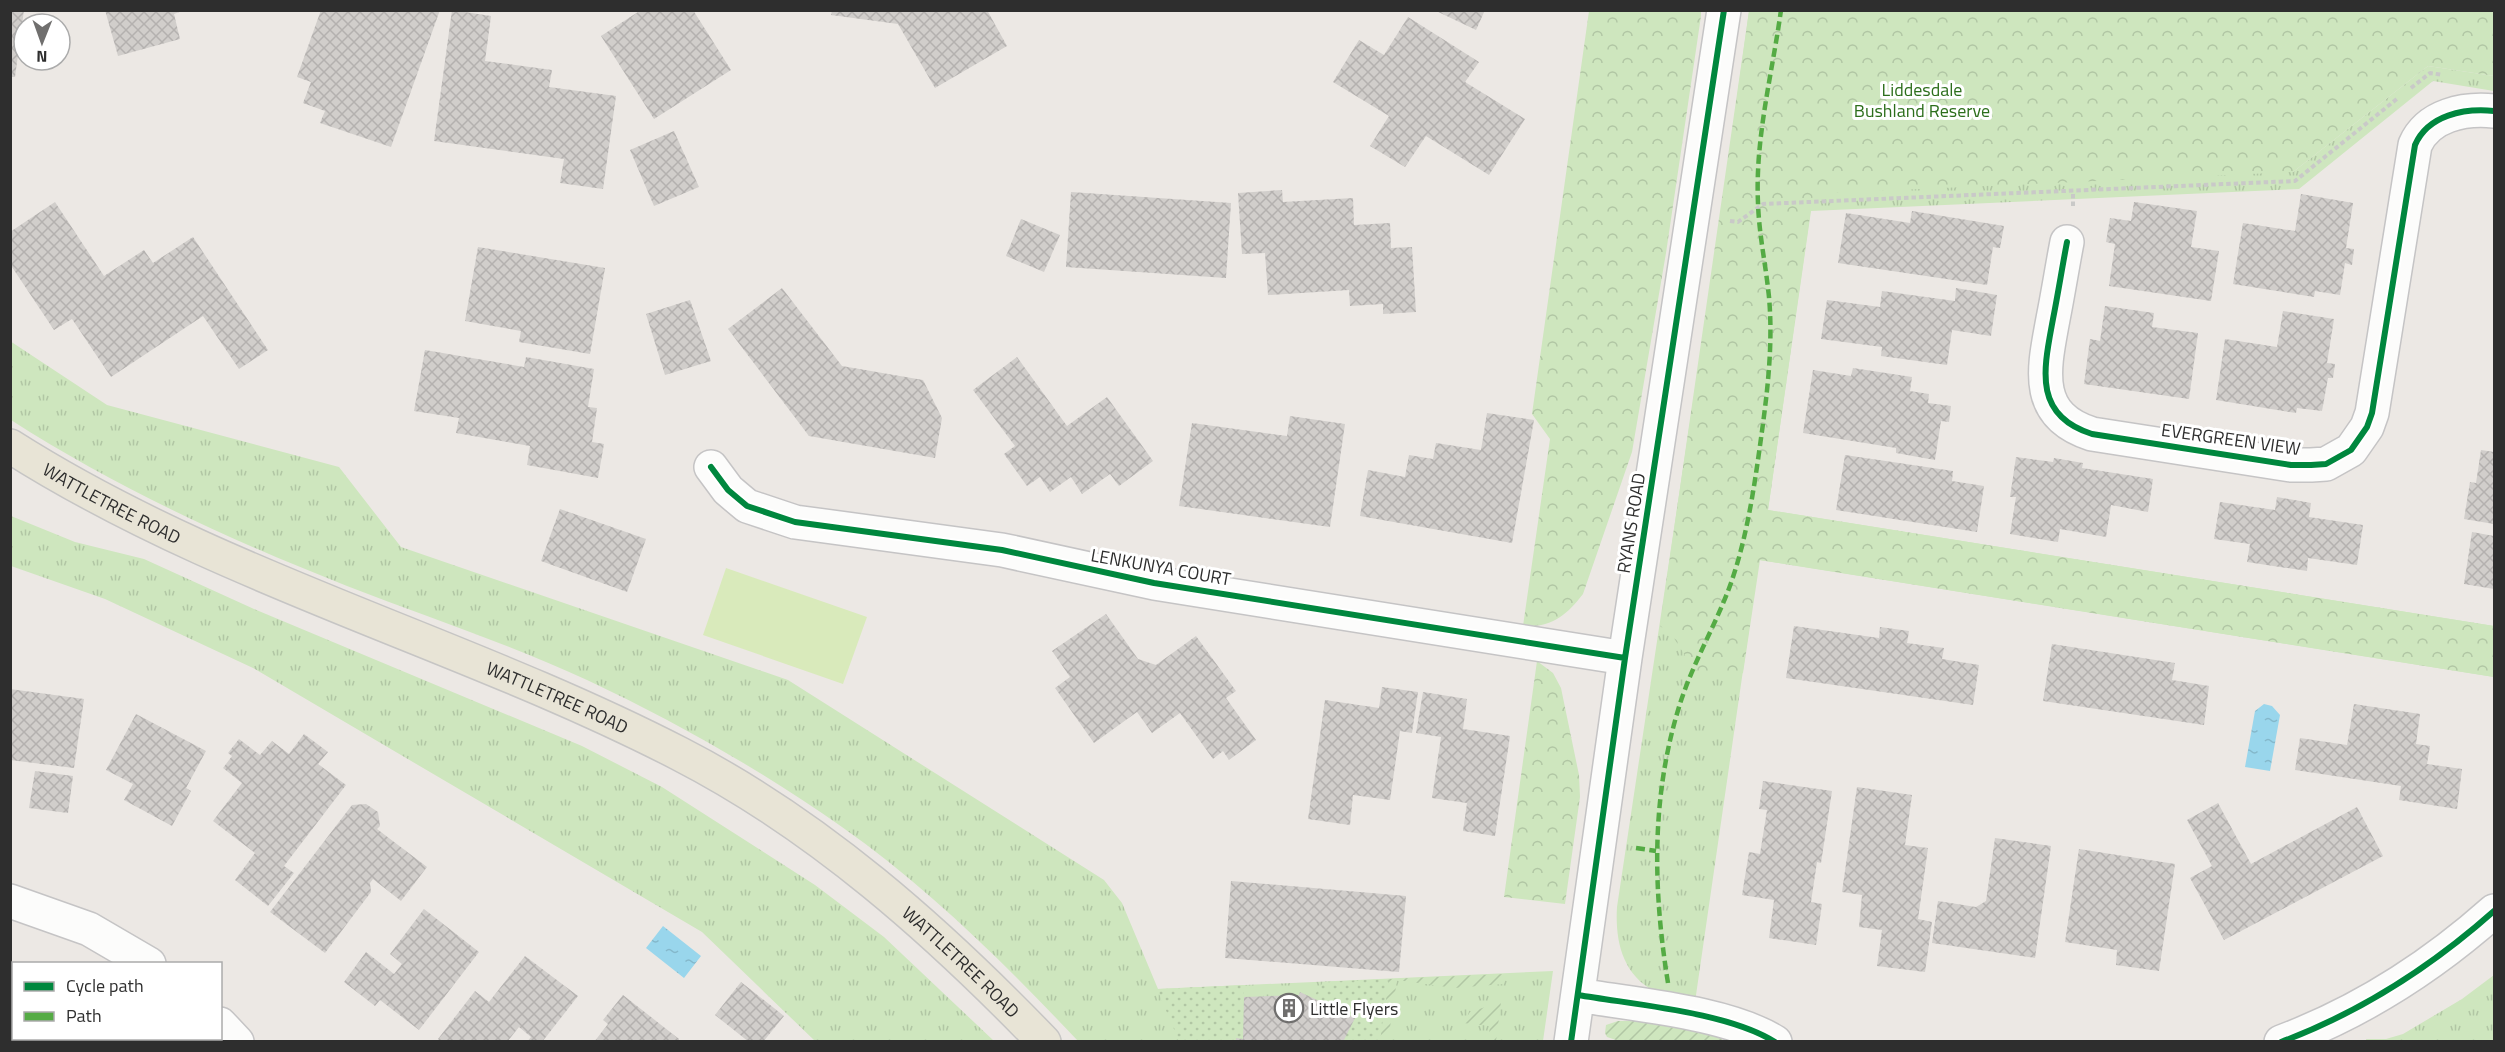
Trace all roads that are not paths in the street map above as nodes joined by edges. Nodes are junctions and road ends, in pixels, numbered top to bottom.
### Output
1 (1724, 10) edge
2 (2494, 111) edge
3 (2067, 242) dead end
4 (10, 446) edge
5 (711, 467) dead end
6 (1625, 658) junction
7 (10, 901) edge
8 (2494, 911) edge
9 (147, 962) edge
10 (1578, 995) junction
11 (222, 1026) edge
12 (237, 1041) edge
13 (1044, 1041) edge
14 (1571, 1041) edge
15 (1775, 1041) edge
16 (2281, 1041) edge

1 - 6 street, RYANS ROAD
2 - 3 street, EVERGREEN VIEW
4 - 13 main road, WATTLETREE ROAD
5 - 6 street, LENKUNYA COURT
6 - 10 street, RYANS ROAD
7 - 9 street
8 - 16 street
10 - 14 street, RYANS ROAD
10 - 15 street
11 - 12 street

